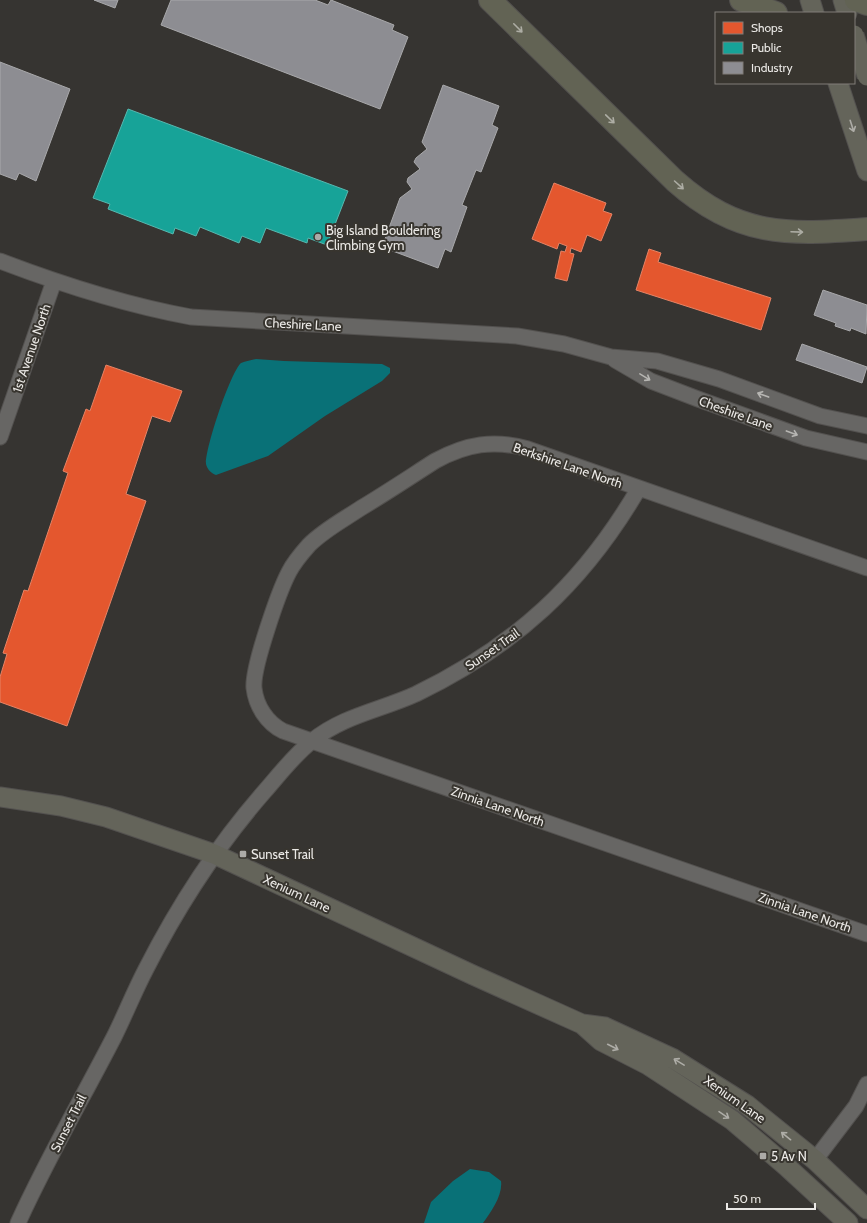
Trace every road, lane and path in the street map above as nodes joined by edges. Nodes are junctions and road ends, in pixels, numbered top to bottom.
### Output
1 (490, 0) edge
2 (741, 0) edge
3 (810, 0) edge
4 (843, 0) edge
5 (856, 0) edge
6 (867, 4) edge
7 (773, 12) edge
8 (814, 12) edge
9 (847, 12) edge
10 (855, 38) edge
11 (855, 43) edge
12 (867, 48) edge
13 (867, 76) edge
14 (839, 86) edge
15 (867, 171) edge
16 (867, 229) edge
17 (0, 261) edge
18 (54, 281) junction
19 (611, 357) junction
20 (867, 426) edge
21 (0, 437) edge
22 (867, 452) edge
23 (639, 488) junction
24 (867, 568) edge
25 (283, 585) joint
26 (311, 741) junction
27 (0, 797) edge
28 (214, 854) junction
29 (867, 934) edge
30 (582, 1024) junction
31 (867, 1084) edge
32 (815, 1160) junction
33 (867, 1209) edge
34 (18, 1223) edge
35 (848, 1223) edge

1 -> 16 highway
2 - 7 highway
3 - 8 main road
4 - 9 main road
5 - 6 highway
10 - 13 main road, bridge
11 - 12 highway
14 -> 15 main road
17 - 18 street, Cheshire Lane
18 - 19 street, Cheshire Lane
18 - 21 street, 1st Avenue North
20 -> 19 street, Cheshire Lane
19 -> 22 street, Cheshire Lane
23 - 24 street, Berkshire Lane North
23 - 25 street, Berkshire Lane North
23 - 26 street, Sunset Trail
25 - 26 street, Zinnia Lane North
26 - 28 street, Sunset Trail
26 - 29 street, Zinnia Lane North
27 - 28 main road, Xenium Lane
28 - 30 main road, Xenium Lane
28 - 34 street, Sunset Trail
32 -> 30 main road, Xenium Lane
30 -> 35 main road, Xenium Lane
31 - 32 street
32 - 33 main road, Xenium Lane

